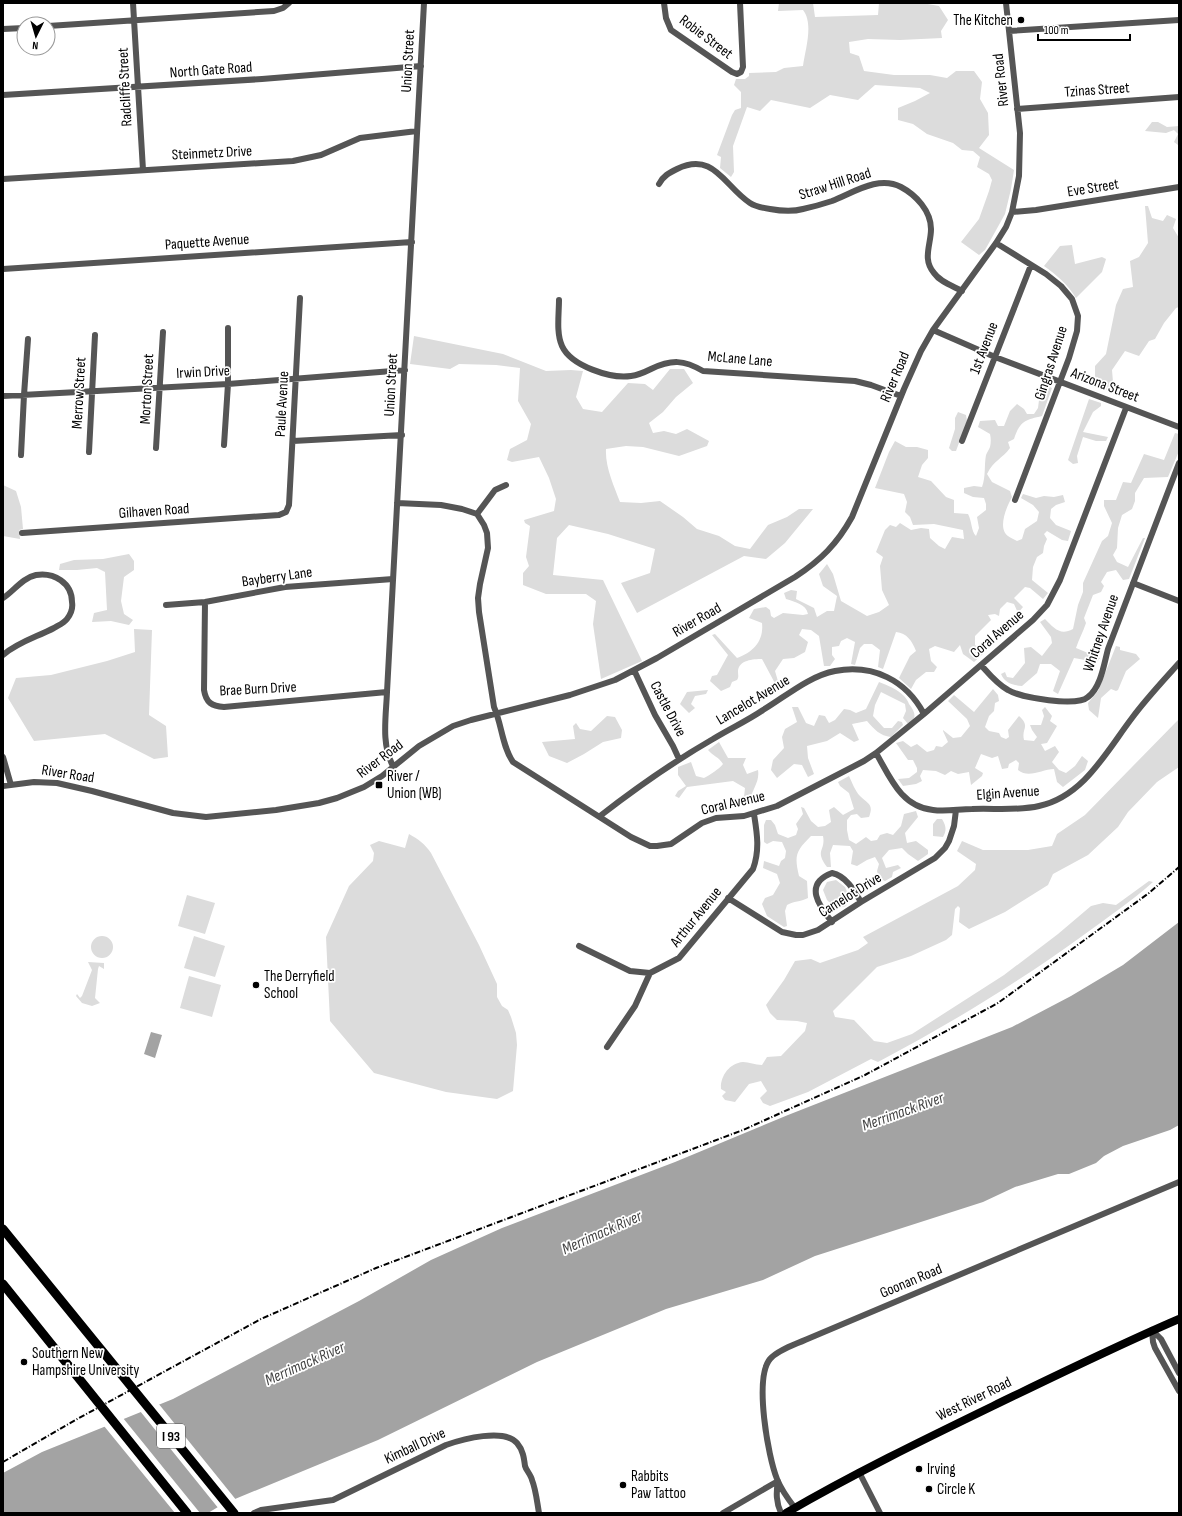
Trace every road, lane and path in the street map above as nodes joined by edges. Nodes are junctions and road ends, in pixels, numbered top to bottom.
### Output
1 (133, 3) edge
2 (289, 3) edge
3 (424, 3) edge
4 (664, 3) edge
5 (740, 3) edge
6 (1006, 3) edge
7 (1179, 20) edge
8 (134, 21) junction
9 (56, 26) edge
10 (16, 28) edge
11 (3, 29) edge
12 (1009, 31) junction
13 (421, 66) junction
14 (138, 87) junction
15 (3, 95) edge
16 (1179, 97) edge
17 (1017, 109) junction
18 (417, 131) junction
19 (142, 170) junction
20 (3, 179) edge
21 (660, 184) dead end
22 (1179, 187) edge
23 (1012, 212) junction
24 (412, 242) junction
25 (996, 243) junction
26 (1031, 265) junction
27 (3, 268) edge
28 (962, 291) junction
29 (300, 298) dead end
30 (559, 300) dead end
31 (228, 328) dead end
32 (933, 330) junction
33 (163, 332) dead end
34 (95, 335) dead end
35 (28, 339) dead end
36 (995, 357) junction
37 (405, 370) junction
38 (296, 379) junction
39 (1060, 382) junction
40 (228, 384) junction
41 (160, 387) junction
42 (92, 391) junction
43 (24, 395) junction
44 (3, 396) edge
45 (901, 396) junction
46 (1126, 408) junction
47 (1179, 427) edge
48 (402, 435) junction
49 (293, 441) junction
50 (962, 441) dead end
51 (224, 445) dead end
52 (156, 448) dead end
53 (88, 452) dead end
54 (21, 455) dead end
55 (1179, 463) edge
56 (506, 485) dead end
57 (1015, 500) dead end
58 (397, 503) junction
59 (286, 512) joint
60 (477, 514) junction
61 (22, 533) dead end
62 (393, 579) junction
63 (1133, 583) junction
64 (3, 598) edge
65 (1179, 601) edge
66 (205, 602) junction
67 (166, 605) dead end
68 (3, 656) edge
69 (1179, 663) edge
70 (981, 665) junction
71 (634, 670) junction
72 (387, 692) junction
73 (497, 714) junction
74 (924, 714) junction
75 (876, 753) junction
76 (3, 757) edge
77 (679, 759) junction
78 (394, 766) junction
79 (11, 784) junction
80 (3, 786) edge
81 (956, 810) junction
82 (754, 814) junction
83 (600, 816) junction
84 (728, 898) junction
85 (861, 902) junction
86 (832, 922) junction
87 (579, 946) dead end
88 (650, 973) junction
89 (607, 1047) dead end
90 (1179, 1182) edge
91 (3, 1229) edge
92 (3, 1284) edge
93 (1179, 1319) edge
94 (1152, 1330) junction
95 (1179, 1373) edge
96 (1179, 1391) edge
97 (859, 1472) junction
98 (778, 1481) junction
99 (794, 1508) junction
100 (187, 1513) edge
101 (234, 1513) edge
102 (254, 1513) edge
103 (539, 1513) edge
104 (723, 1513) edge
105 (781, 1513) edge
106 (786, 1513) edge
107 (880, 1513) edge

1 - 8 street, Radcliffe Street
2 - 8 street
3 - 13 street, Union Street
4 - 5 street, Robie Street
6 - 12 street, River Road
7 - 12 street
8 - 9 street
8 - 14 street, Radcliffe Street
10 - 11 street
12 - 17 street, River Road
13 - 14 street, North Gate Road
13 - 18 street, Union Street
14 - 15 street, North Gate Road
14 - 19 street, Radcliffe Street
16 - 17 street, Tzinas Street
17 - 23 street, River Road
18 - 19 street, Steinmetz Drive
18 - 24 street, Union Street
19 - 20 street, Steinmetz Drive
21 - 28 street, Straw Hill Road
22 - 23 street, Eve Street
23 - 25 street, River Road
24 - 27 street, Paquette Avenue
24 - 37 street, Union Street
25 - 26 street, Gingras Avenue
25 - 28 street, River Road
26 - 36 street, 1st Avenue
26 - 39 street, Gingras Avenue
28 - 32 street, River Road
29 - 38 street, Paule Avenue
30 - 45 street, McLane Lane
31 - 40 street
32 - 36 street, Arizona Street
32 - 45 street, River Road
33 - 41 street, Morton Street
34 - 42 street, Merrow Street
35 - 43 street
36 - 39 street, Arizona Street
36 - 50 street, 1st Avenue
37 - 38 street, Irwin Drive
37 - 48 street, Union Street
38 - 40 street, Irwin Drive
38 - 49 street, Paule Avenue
39 - 46 street, Arizona Street
39 - 57 street, Gingras Avenue
40 - 41 street, Irwin Drive
40 - 51 street
41 - 42 street, Irwin Drive
41 - 52 street, Morton Street
42 - 43 street, Irwin Drive
42 - 53 street, Merrow Street
43 - 44 street, Irwin Drive
43 - 54 street
45 - 71 street, River Road
46 - 47 street, Arizona Street
46 - 70 street, Coral Avenue
48 - 49 street
48 - 58 street, Union Street
49 - 59 street, Paule Avenue
55 - 63 street, Whitney Avenue
56 - 60 street
58 - 60 street
58 - 62 street, Union Street
59 - 61 street, Gilhaven Road
60 - 73 street, Coral Avenue
62 - 66 street, Bayberry Lane
62 - 72 street, Union Street
63 - 65 street
63 - 70 street, Whitney Avenue
64 - 68 street
66 - 67 street, Bayberry Lane
66 - 72 street, Brae Burn Drive
69 - 81 street, Elgin Avenue
70 - 74 street, Coral Avenue
71 - 73 street, River Road
71 - 77 street, Castle Drive
72 - 78 street, Union Street
73 - 78 street, River Road
73 - 83 street, Coral Avenue
74 - 75 street, Coral Avenue
74 - 77 street, Lancelot Avenue
75 - 81 street, Elgin Avenue
75 - 82 street, Coral Avenue
76 - 79 street
77 - 83 street, Lancelot Avenue
78 - 79 street, River Road
79 - 80 street, River Road
81 - 85 street, Camelot Drive
82 - 83 street, Coral Avenue
82 - 84 street, Arthur Avenue
84 - 86 street, Camelot Drive
84 - 88 street, Arthur Avenue
85 - 86 street, Camelot Drive
85 - 86 street
87 - 88 street
88 - 89 street
90 - 98 street, Goonan Road
91 - 101 highway, I 93
92 - 100 highway, I 93
93 - 94 main road, West River Road
94 - 95 street
94 - 96 street
94 - 97 main road, West River Road
97 - 99 main road, West River Road
97 - 107 street
98 - 99 street, Goonan Road
98 - 104 street
98 - 105 street, Goonan Road
99 - 106 main road, West River Road
102 - 103 street, Kimball Drive

